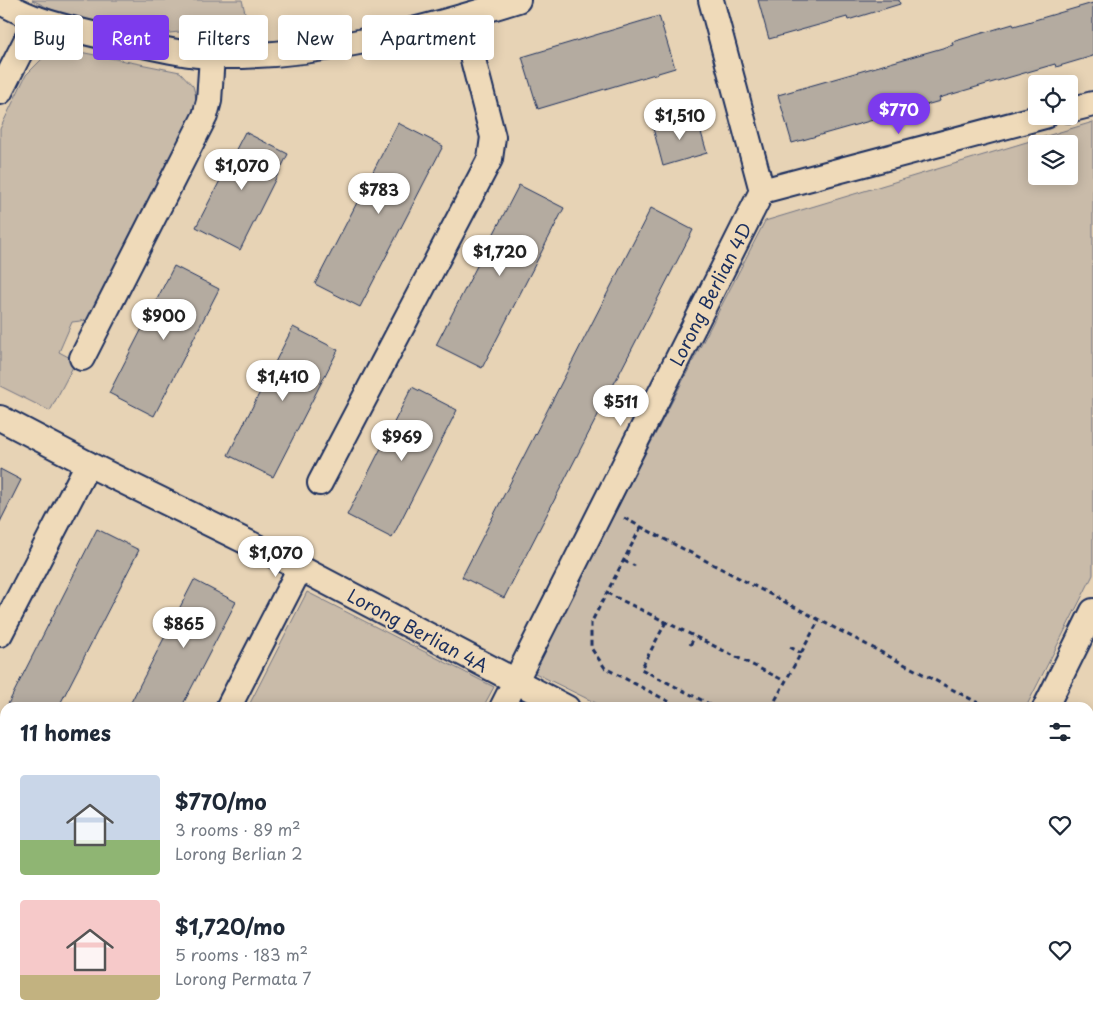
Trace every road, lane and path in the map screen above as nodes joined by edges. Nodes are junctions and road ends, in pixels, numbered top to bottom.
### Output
1 (518, 0) edge
2 (710, 0) edge
3 (0, 2) edge
4 (28, 15) edge
5 (469, 15) edge
6 (83, 30) edge
7 (362, 41) edge
8 (179, 51) edge
9 (268, 53) edge
10 (16, 60) edge
11 (212, 60) edge
12 (473, 60) edge
13 (0, 92) edge
14 (1093, 104) edge
15 (1078, 108) edge
16 (1028, 121) edge
17 (762, 191) junction
18 (82, 358) dead end
19 (0, 418) edge
20 (88, 464) junction
21 (320, 483) dead end
22 (603, 507) junction
23 (641, 527) junction
24 (624, 561) junction
25 (635, 566) dead end
26 (300, 568) junction
27 (607, 592) junction
28 (1093, 611) edge
29 (819, 620) junction
30 (666, 622) junction
31 (0, 634) edge
32 (695, 636) junction
33 (690, 645) dead end
34 (790, 647) dead end
35 (801, 653) junction
36 (515, 681) junction
37 (785, 682) junction
38 (231, 702) edge
39 (505, 702) edge
40 (555, 702) edge
41 (669, 702) edge
42 (705, 702) edge
43 (774, 702) edge
44 (976, 702) edge
45 (1048, 702) edge

1 - 5 street
2 - 17 street
3 - 4 street
6 - 8 street
7 - 9 street
10 - 13 street
11 - 18 street
12 - 21 street
14 - 15 street
16 - 17 street
17 - 22 street, Lorong Berlian 4D
19 - 20 street, Lorong Berlian 4A
20 - 26 street, Lorong Berlian 4A
20 - 31 street
22 - 23 path
22 - 36 street, Lorong Berlian 4D
23 - 24 path
23 - 29 path
24 - 25 path
24 - 27 path
26 - 36 street, Lorong Berlian 4A
26 - 38 street
27 - 30 path
27 - 41 path
28 - 45 street
29 - 35 path
29 - 44 path
30 - 32 path
30 - 42 path
32 - 33 path
32 - 37 path
34 - 35 path
35 - 37 path
36 - 39 street, Lorong Berlian 4D
36 - 40 street, Lorong Berlian 4A
37 - 43 path

